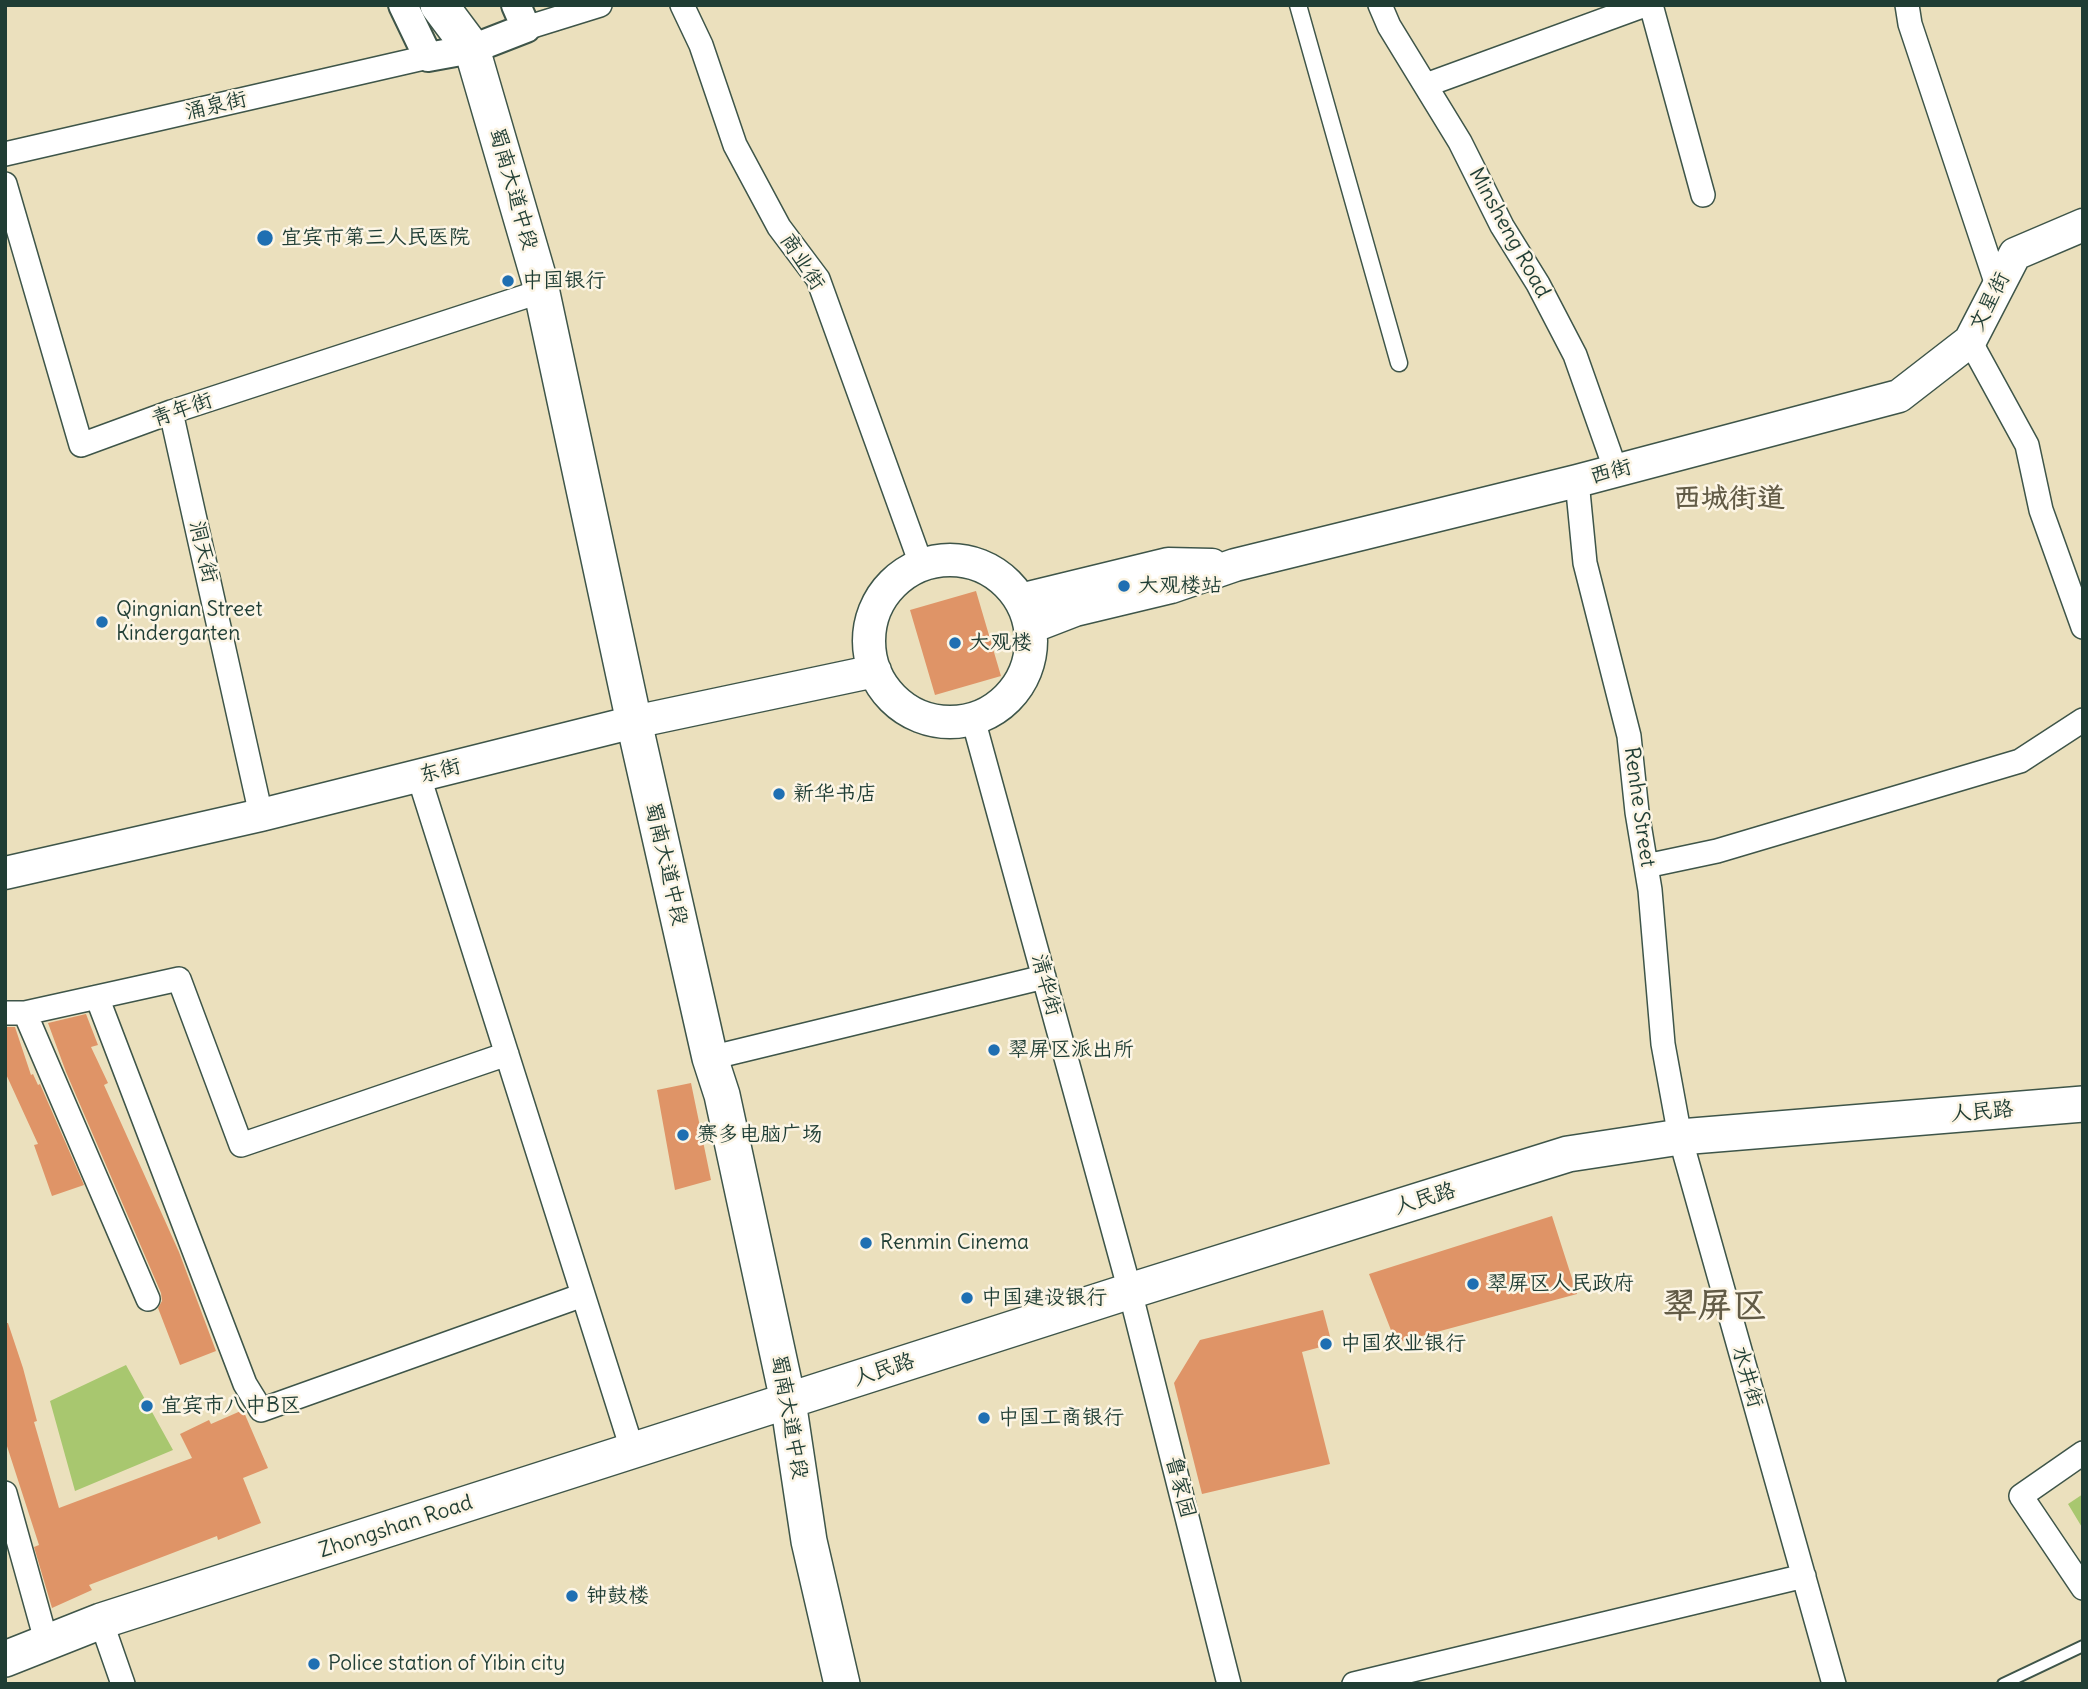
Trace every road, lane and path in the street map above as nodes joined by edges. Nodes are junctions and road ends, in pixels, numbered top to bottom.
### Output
1 (403, 5) edge
2 (439, 5) edge
3 (466, 5) edge
4 (600, 5) edge
5 (682, 5) edge
6 (1298, 5) edge
7 (1380, 5) edge
8 (1645, 5) edge
9 (1651, 5) edge
10 (1907, 5) edge
11 (521, 17) edge
12 (471, 49) junction
13 (428, 57) junction
14 (1426, 85) junction
15 (5, 154) edge
16 (5, 184) edge
17 (1703, 195) dead end
18 (2083, 225) edge
19 (1998, 288) junction
20 (541, 291) junction
21 (1970, 341) junction
22 (1399, 363) dead end
23 (171, 412) junction
24 (1616, 471) junction
25 (1577, 481) junction
26 (921, 564) junction
27 (1026, 613) junction
28 (2083, 626) edge
29 (874, 671) junction
30 (973, 719) junction
31 (2083, 720) edge
32 (634, 722) junction
33 (419, 777) junction
34 (261, 815) junction
35 (1646, 866) junction
36 (5, 873) edge
37 (1044, 977) junction
38 (97, 997) junction
39 (11, 1011) edge
40 (508, 1054) junction
41 (710, 1058) junction
42 (2082, 1108) edge
43 (1680, 1137) junction
44 (1130, 1291) junction
45 (583, 1295) junction
46 (148, 1299) dead end
47 (788, 1401) junction
48 (633, 1452) junction
49 (2083, 1453) edge
50 (2083, 1470) edge
51 (5, 1493) edge
52 (2035, 1496) junction
53 (2083, 1565) edge
54 (1804, 1576) junction
55 (2083, 1588) edge
56 (101, 1621) junction
57 (47, 1644) junction
58 (2083, 1646) edge
59 (5, 1659) edge
60 (124, 1684) edge
61 (842, 1684) edge
62 (1229, 1684) edge
63 (1354, 1684) edge
64 (1834, 1684) edge
65 (2003, 1684) edge

1 - 13 street
2 - 12 highway
3 - 12 highway
4 - 11 street
5 - 26 street, 商业街
6 - 22 street
7 - 14 street, Minsheng Road
8 - 14 street
9 - 17 street
10 - 19 street
11 - 12 street
12 - 13 street
12 - 20 main road, 蜀南大道中段
13 - 15 street, 涌泉街
14 - 24 street, Minsheng Road
16 - 23 street, 青年街
18 - 19 main road, 文星街
19 - 21 main road, 文星街
20 - 23 street, 青年街
20 - 32 main road, 蜀南大道中段
21 - 24 main road, 西街
21 - 28 street
23 - 34 street, 洞天街
24 - 25 main road, 西街
25 - 27 main road, 西街
25 - 35 street, Renhe Street
26 - 27 main road
26 - 29 main road
27 - 30 main road
29 - 30 main road
29 - 32 main road, 东街
30 - 37 street, 清华街
31 - 35 street
32 - 33 main road, 东街
32 - 41 main road, 蜀南大道中段
33 - 34 main road, 东街
33 - 40 street
34 - 36 main road, 东街
35 - 43 street, Renhe Street
37 - 41 street
37 - 44 street, 清华街
38 - 39 street
38 - 40 street
38 - 45 street
39 - 46 street
40 - 45 street
41 - 47 main road, 蜀南大道中段
42 - 43 main road, 人民路
43 - 44 main road, 人民路
43 - 54 street, 水井街
44 - 47 main road, 人民路
44 - 62 street, 鲁家园
45 - 48 street
47 - 48 main road, Zhongshan Road
47 - 61 main road, 蜀南大道中段
48 - 56 main road, Zhongshan Road
49 - 52 street
50 - 52 street
51 - 57 street
52 - 53 street
52 - 55 street
54 - 63 street
54 - 64 street, 水井街
56 - 57 main road, Zhongshan Road
56 - 60 street
57 - 59 main road, Zhongshan Road
58 - 65 lane

